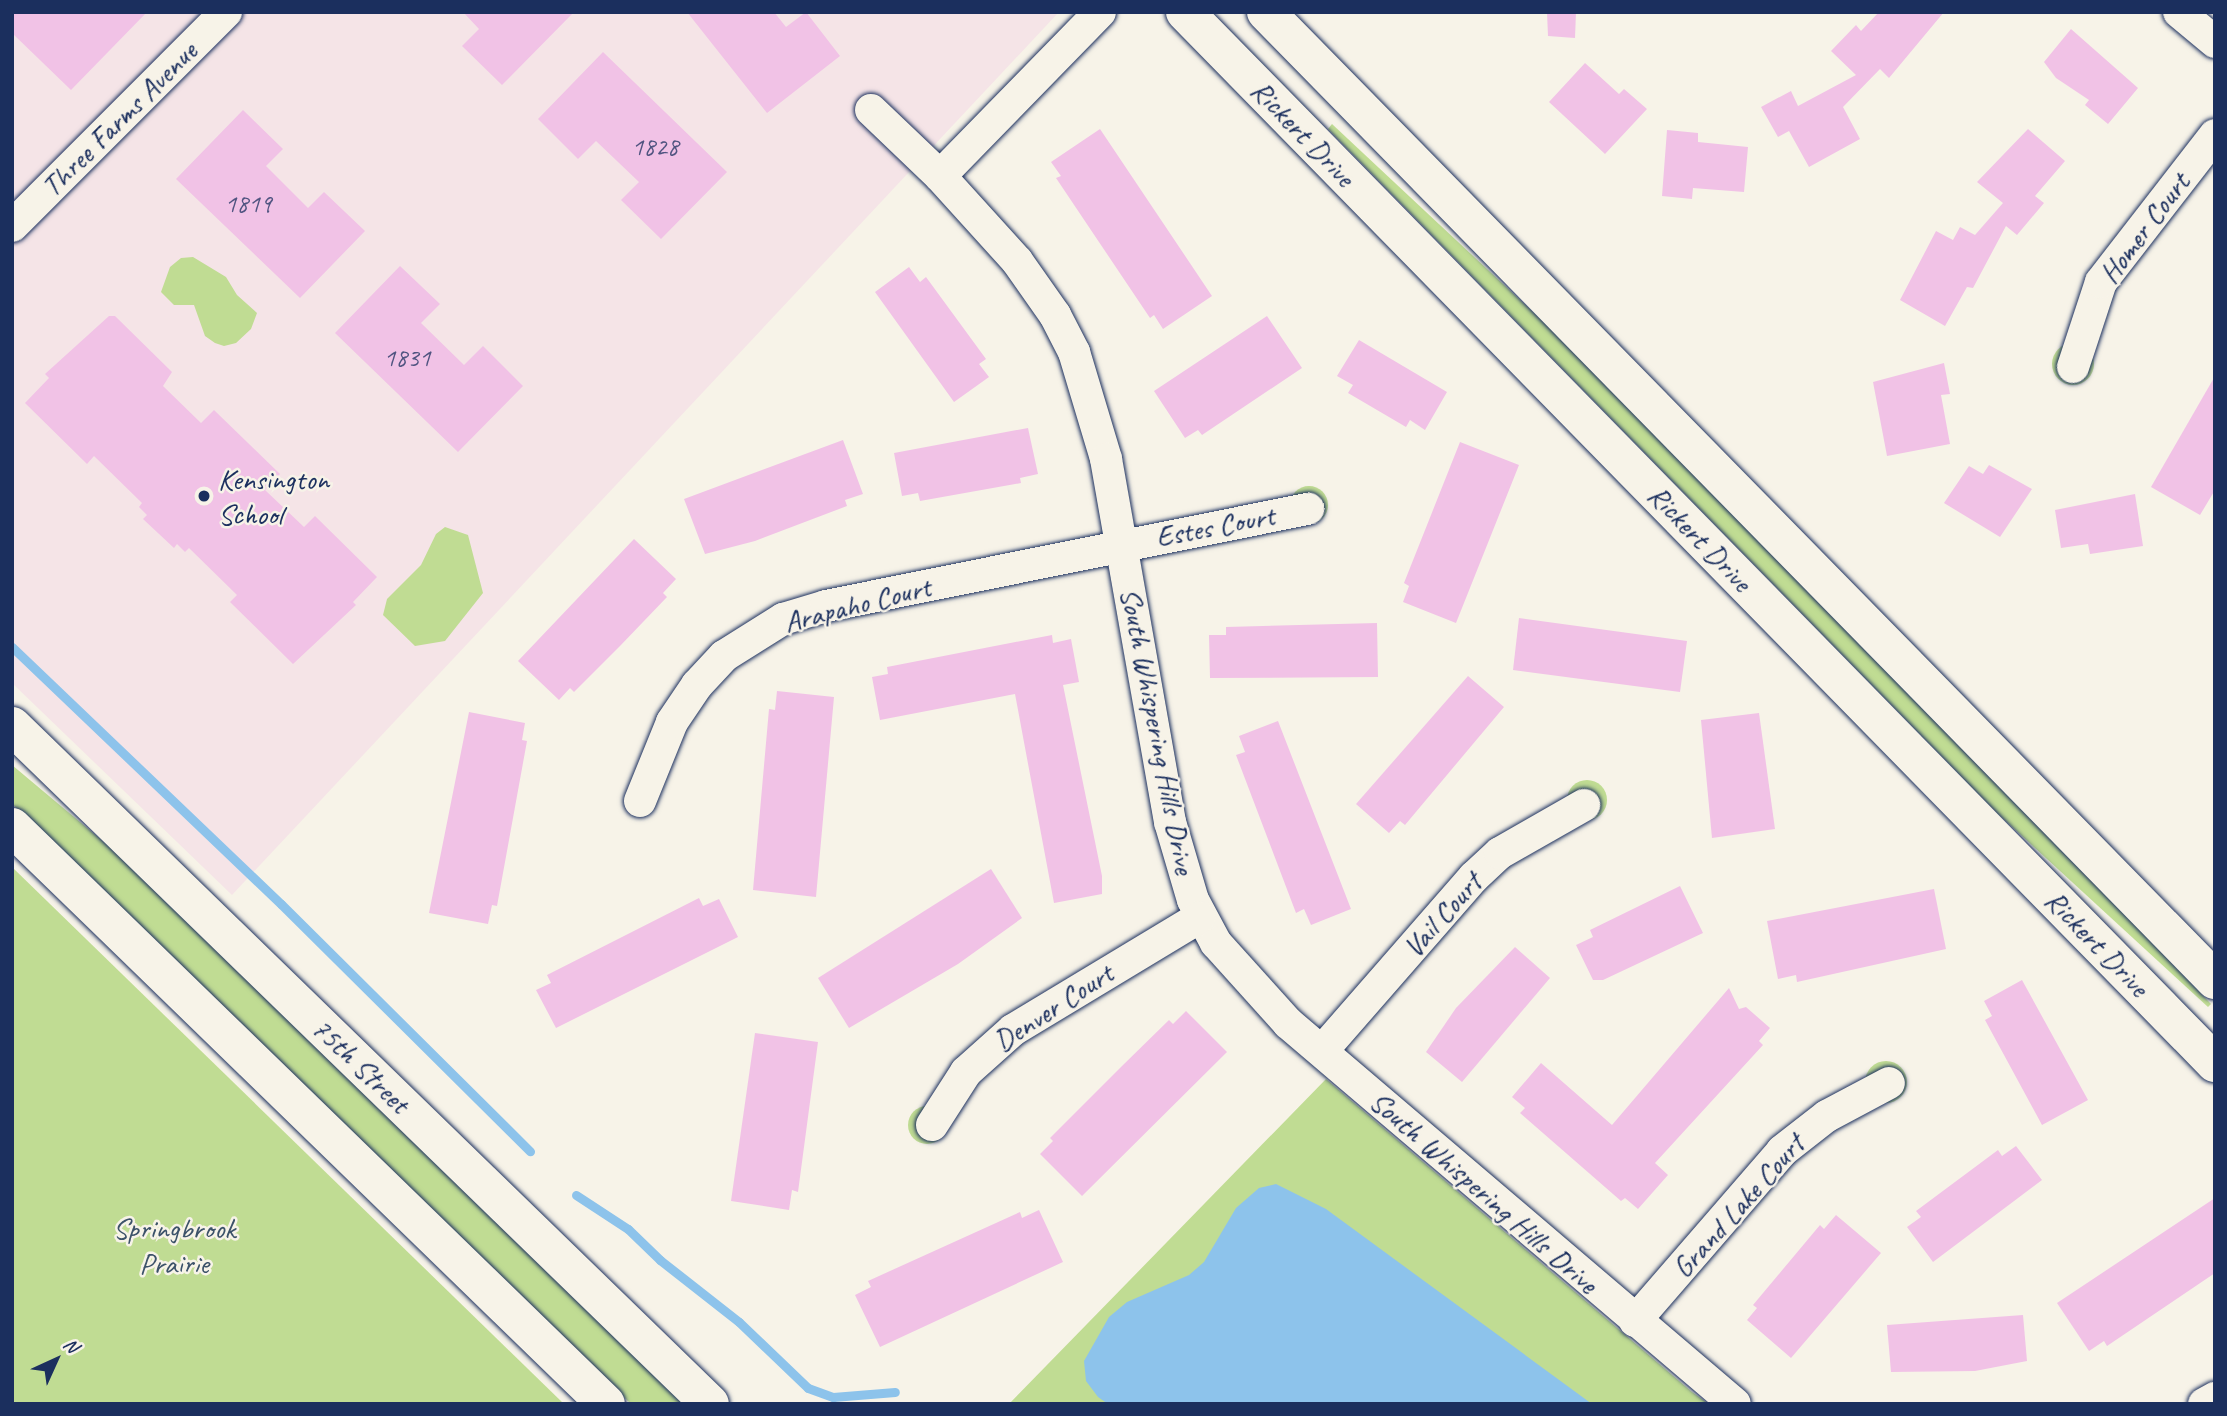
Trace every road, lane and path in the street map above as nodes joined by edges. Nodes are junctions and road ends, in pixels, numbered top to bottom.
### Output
1 (226, 12) edge
2 (1100, 12) edge
3 (1185, 12) edge
4 (1266, 12) edge
5 (2179, 12) edge
6 (2215, 42) edge
7 (871, 110) dead end
8 (2215, 135) edge
9 (940, 176) junction
10 (12, 226) edge
11 (2073, 367) dead end
12 (1308, 509) dead end
13 (1122, 544) junction
14 (12, 726) edge
15 (640, 800) dead end
16 (1584, 805) dead end
17 (12, 827) edge
18 (1200, 917) junction
19 (2215, 980) edge
20 (1322, 1051) junction
21 (2215, 1063) edge
22 (1889, 1083) dead end
23 (932, 1125) dead end
24 (1635, 1321) junction
25 (2215, 1398) edge
26 (606, 1404) edge
27 (710, 1404) edge
28 (1735, 1404) edge
29 (2204, 1404) edge

1 - 10 street, Three Farms Avenue
2 - 9 street
3 - 21 street, Rickert Drive
4 - 19 street, Rickert Drive
5 - 6 street
7 - 9 street, South Whispering Hills Drive
8 - 11 street, Homer Court
9 - 13 street, South Whispering Hills Drive
12 - 13 street, Estes Court
13 - 15 street, Arapaho Court
13 - 18 street, South Whispering Hills Drive
14 - 27 street, 75th Street
16 - 20 street, Vail Court
17 - 26 street
18 - 20 street, South Whispering Hills Drive
18 - 23 street, Denver Court
20 - 24 street, South Whispering Hills Drive
22 - 24 street, Grand Lake Court
24 - 28 street, South Whispering Hills Drive
25 - 29 street

